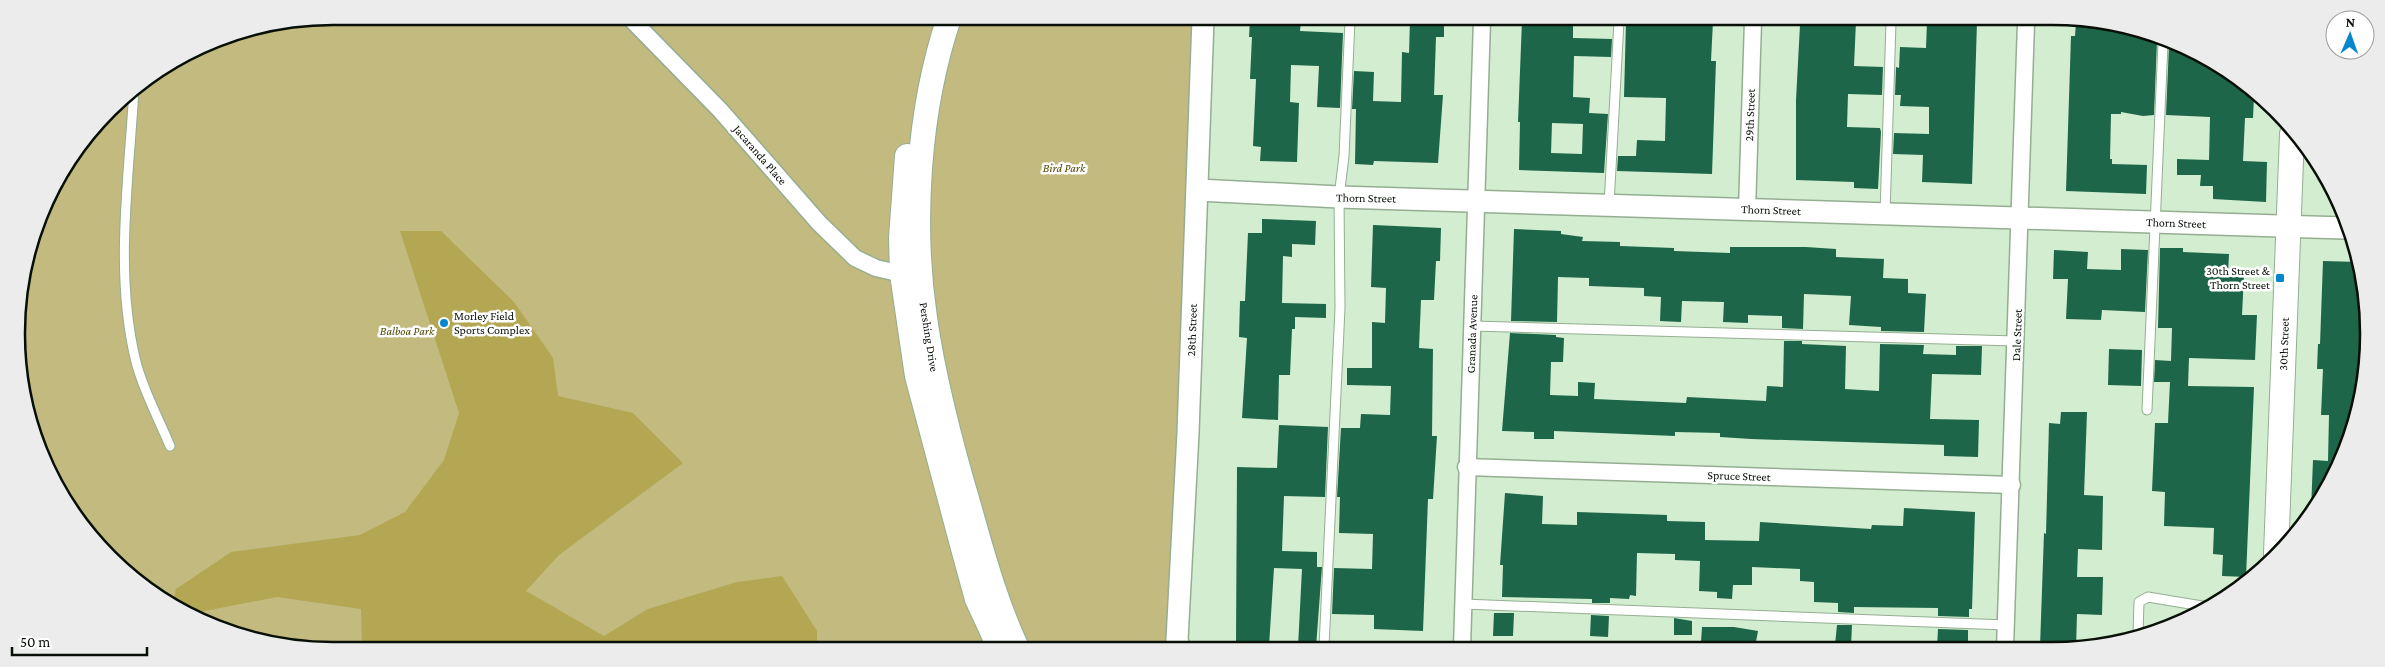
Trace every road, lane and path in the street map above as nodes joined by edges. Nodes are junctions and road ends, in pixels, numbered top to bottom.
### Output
1 (637, 25) edge
2 (934, 25) edge
3 (947, 25) edge
4 (1203, 25) edge
5 (1350, 25) edge
6 (1482, 25) edge
7 (1619, 25) edge
8 (1753, 25) edge
9 (1891, 25) edge
10 (2026, 25) edge
11 (2163, 45) edge
12 (133, 99) edge
13 (2292, 141) edge
14 (1198, 190) junction
15 (1339, 197) junction
16 (1476, 200) junction
17 (1609, 206) junction
18 (1747, 210) junction
19 (1885, 214) junction
20 (2020, 218) junction
21 (2156, 222) junction
22 (2288, 226) junction
23 (2342, 228) edge
24 (902, 274) junction
25 (1472, 326) junction
26 (2016, 341) junction
27 (2147, 410) dead end
28 (170, 446) dead end
29 (1466, 467) junction
30 (959, 473) junction
31 (2012, 485) junction
32 (2276, 545) edge
33 (1463, 604) junction
34 (2198, 605) edge
35 (2006, 625) junction
36 (2138, 629) edge
37 (994, 642) edge
38 (1014, 642) edge
39 (1177, 642) edge
40 (1324, 642) edge
41 (1462, 642) edge
42 (2005, 642) edge

1 - 24 street, Jacaranda Place
2 - 24 main road, Pershing Drive
3 - 30 main road, Pershing Drive
4 - 14 street, 28th Street
5 - 15 lane
6 - 16 street, Granada Avenue
7 - 17 lane
8 - 18 street, 29th Street
9 - 19 lane
10 - 20 street, Dale Street
11 - 21 lane
12 - 28 lane
13 - 22 main road, 30th Street
14 - 15 street, Thorn Street
14 - 39 street, 28th Street
15 - 16 street, Thorn Street
15 - 40 lane
16 - 17 street, Thorn Street
16 - 25 street, Granada Avenue
17 - 18 street, Thorn Street
18 - 19 street, Thorn Street
19 - 20 street, Thorn Street
20 - 21 street, Thorn Street
20 - 26 street, Dale Street
21 - 22 street, Thorn Street
21 - 27 lane
22 - 23 street, Thorn Street
22 - 32 main road, 30th Street
24 - 30 main road
24 - 37 main road, Pershing Drive
25 - 26 lane
25 - 29 street, Granada Avenue
26 - 31 street, Dale Street
29 - 31 street, Spruce Street
29 - 33 street, Granada Avenue
30 - 38 main road, Pershing Drive
31 - 35 street, Dale Street
33 - 35 lane
33 - 41 street, Granada Avenue
34 - 36 lane
35 - 42 street, Dale Street

